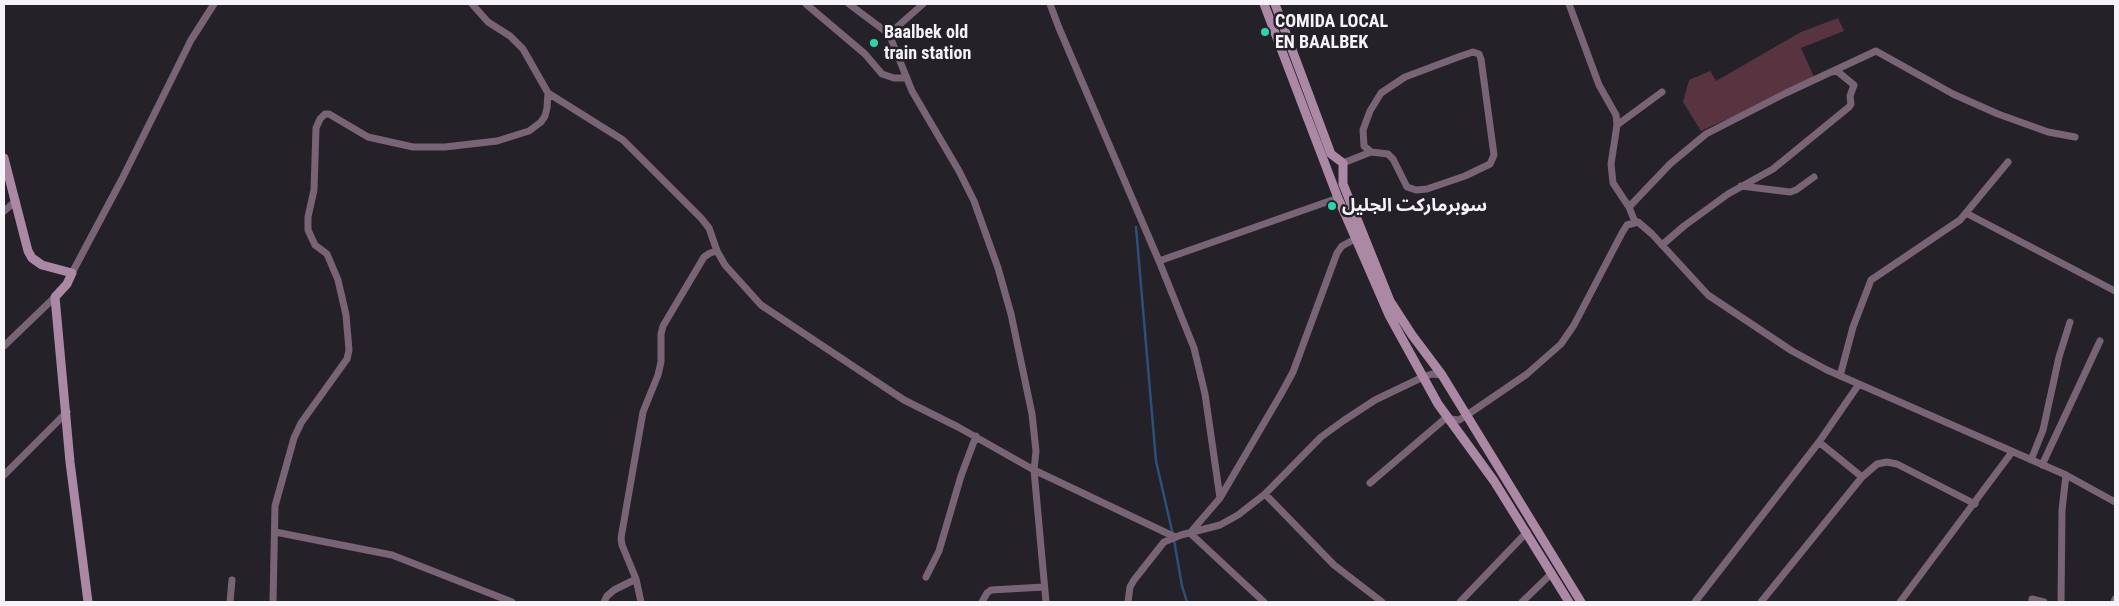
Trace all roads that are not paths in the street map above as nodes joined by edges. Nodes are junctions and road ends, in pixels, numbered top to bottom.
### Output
1 (214, 4) edge
2 (472, 4) edge
3 (806, 4) edge
4 (849, 4) edge
5 (923, 4) edge
6 (1050, 4) edge
7 (1264, 4) edge
8 (1275, 4) edge
9 (1569, 4) edge
10 (889, 34) junction
11 (1828, 72) junction
12 (906, 78) junction
13 (1662, 92) dead end
14 (548, 93) junction
15 (1618, 125) junction
16 (2075, 137) dead end
17 (1371, 152) junction
18 (4, 158) edge
19 (2008, 162) dead end
20 (1343, 163) junction
21 (1814, 177) dead end
22 (1741, 186) junction
23 (1338, 198) junction
24 (16, 201) junction
25 (1629, 207) junction
26 (4, 211) edge
27 (1966, 214) junction
28 (1635, 222) junction
29 (1355, 239) junction
30 (1662, 245) junction
31 (717, 251) junction
32 (1159, 261) junction
33 (72, 273) junction
34 (2115, 291) edge
35 (55, 297) junction
36 (2070, 322) dead end
37 (2100, 341) dead end
38 (4, 346) edge
39 (1442, 375) junction
40 (1840, 376) junction
41 (1423, 377) junction
42 (1859, 384) junction
43 (66, 412) junction
44 (1467, 416) junction
45 (1448, 418) junction
46 (976, 436) junction
47 (1819, 442) junction
48 (2012, 452) junction
49 (2031, 460) junction
50 (2042, 465) junction
51 (1034, 470) junction
52 (4, 475) edge
53 (2066, 475) junction
54 (1862, 477) junction
55 (1370, 483) dead end
56 (1265, 494) junction
57 (1220, 498) junction
58 (2115, 502) edge
59 (1975, 504) junction
60 (275, 532) junction
61 (1527, 532) junction
62 (1190, 533) junction
63 (1175, 537) junction
64 (1552, 573) junction
65 (926, 577) dead end
66 (636, 579) junction
67 (232, 580) dead end
68 (1044, 587) junction
69 (88, 602) edge
70 (230, 602) edge
71 (273, 602) edge
72 (512, 602) edge
73 (604, 602) edge
74 (641, 602) edge
75 (982, 602) edge
76 (1046, 602) edge
77 (1128, 602) edge
78 (1264, 602) edge
79 (1382, 602) edge
80 (1460, 602) edge
81 (1522, 602) edge
82 (1569, 602) edge
83 (1581, 602) edge
84 (1695, 602) edge
85 (1761, 602) edge
86 (1900, 602) edge
87 (2032, 602) edge
88 (2044, 602) edge
89 (2061, 602) edge

1 - 33 street
2 - 14 street
3 - 12 street
4 - 10 street
5 - 10 street
6 - 32 street
7 - 23 main road
8 - 20 main road
9 - 15 street
10 - 12 street
11 - 16 street
11 - 22 street
11 - 25 street
12 - 51 street
13 - 15 street
14 - 31 street
14 - 60 street
15 - 25 street
17 - 17 street
17 - 20 street
18 - 24 main road
19 - 27 street
20 - 39 main road
21 - 22 street
22 - 30 street
23 - 29 main road
23 - 32 street
24 - 26 street
24 - 33 main road
25 - 28 street
27 - 34 street
27 - 40 street
28 - 30 street
28 - 44 street
29 - 41 main road
29 - 57 street
30 - 40 street
31 - 46 street
31 - 66 street
32 - 57 street
33 - 35 main road
35 - 38 street
35 - 43 main road
36 - 49 street
37 - 50 street
39 - 41 street
39 - 44 main road
40 - 42 street
41 - 45 main road
41 - 56 street
42 - 47 street
42 - 48 street
43 - 52 street
43 - 69 main road
44 - 45 street
44 - 83 main road
45 - 55 street
45 - 61 main road
46 - 51 street
46 - 65 street
47 - 54 street
47 - 84 street
48 - 49 street
48 - 59 street
49 - 50 street
50 - 53 street
51 - 63 street
51 - 68 street
53 - 58 street
53 - 89 street
54 - 59 street
54 - 85 street
56 - 62 street
56 - 79 street
57 - 62 street
59 - 86 street
60 - 71 street
60 - 72 street
61 - 64 main road
61 - 80 street
62 - 63 street
62 - 78 street
63 - 77 street
64 - 81 street
64 - 82 main road
66 - 73 street
66 - 74 street
67 - 70 street
68 - 75 street
68 - 76 street
87 - 88 street

